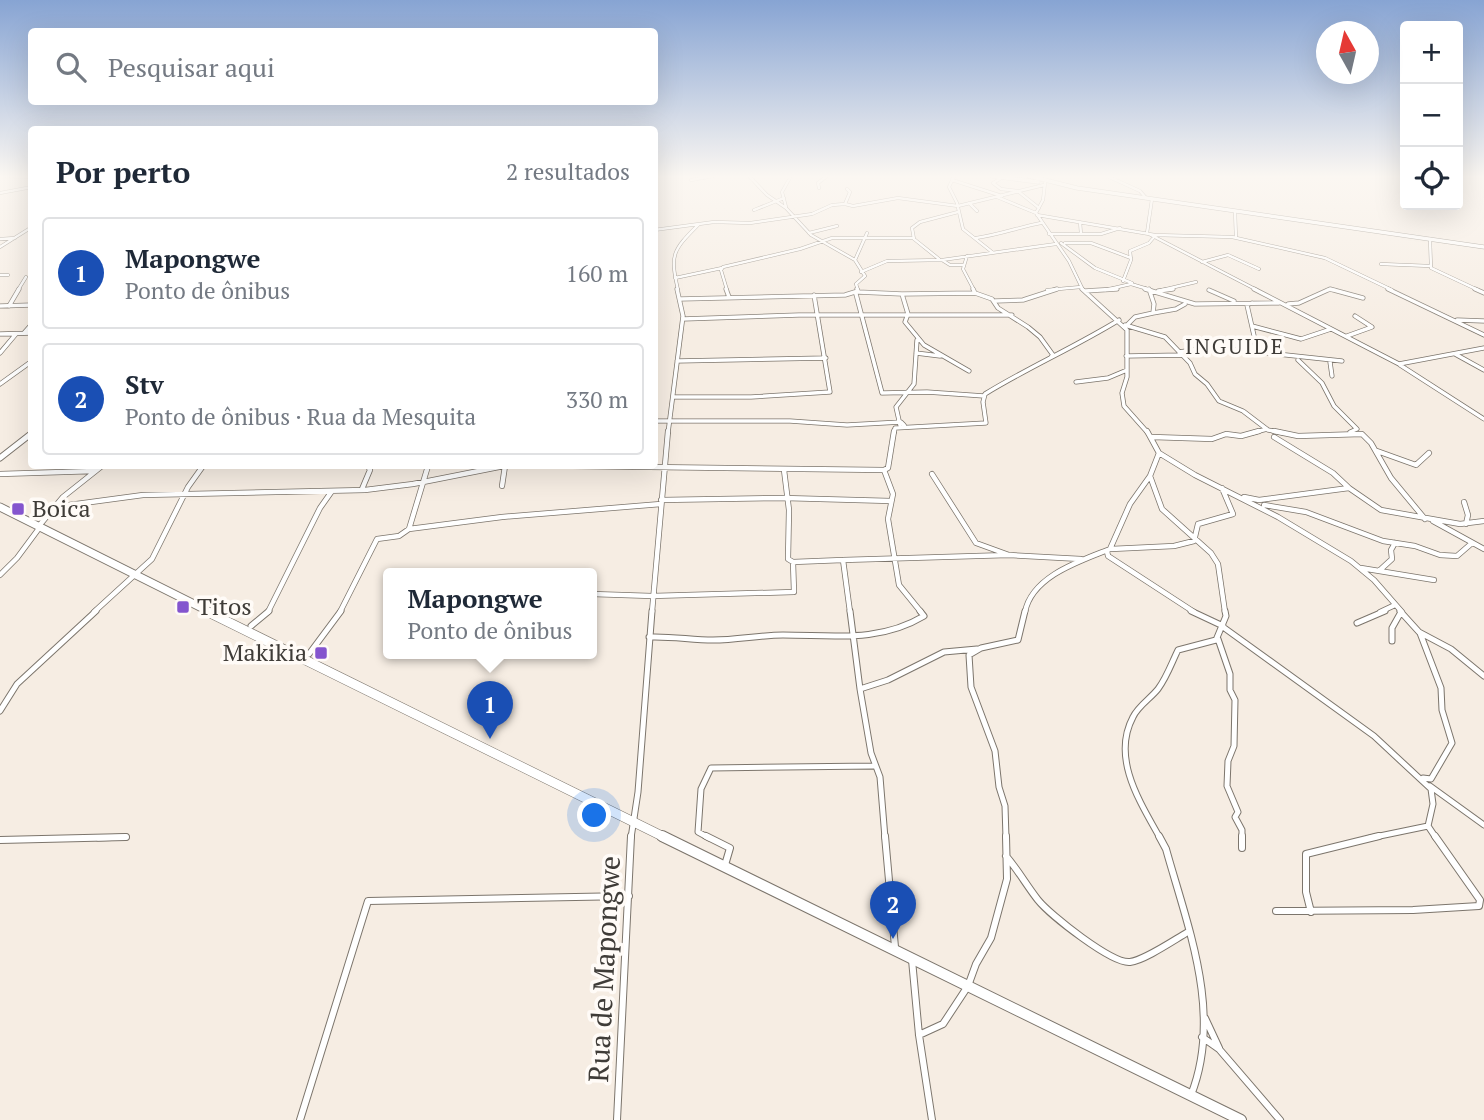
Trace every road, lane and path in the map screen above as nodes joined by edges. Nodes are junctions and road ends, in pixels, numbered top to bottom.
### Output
1 (695, 228) edge
2 (804, 228) edge
3 (828, 228) edge
4 (912, 228) edge
5 (963, 228) edge
6 (1019, 228) edge
7 (1045, 228) edge
8 (1081, 228) edge
9 (1120, 228) edge
10 (1121, 228) edge
11 (1148, 228) edge
12 (1236, 228) edge
13 (1356, 228) edge
14 (28, 230) edge
15 (809, 233) junction
16 (867, 233) dead end
17 (1147, 233) junction
18 (1081, 234) junction
19 (1050, 236) junction
20 (1164, 236) junction
21 (1154, 237) junction
22 (16, 238) junction
23 (914, 238) junction
24 (975, 238) junction
25 (1236, 238) junction
26 (0, 239) edge
27 (866, 239) junction
28 (1430, 239) junction
29 (821, 242) junction
30 (1059, 244) junction
31 (0, 247) edge
32 (1484, 247) edge
33 (1130, 251) junction
34 (992, 252) junction
35 (1122, 255) junction
36 (967, 256) junction
37 (1131, 258) junction
38 (855, 260) junction
39 (941, 260) junction
40 (1201, 262) junction
41 (1381, 264) dead end
42 (964, 265) junction
43 (1430, 266) junction
44 (723, 267) junction
45 (1259, 269) dead end
46 (861, 272) junction
47 (0, 275) edge
48 (8, 275) dead end
49 (26, 277) dead end
50 (675, 278) junction
51 (1122, 279) junction
52 (1196, 282) dead end
53 (1135, 285) junction
54 (1123, 286) junction
55 (1083, 289) junction
56 (1209, 290) dead end
57 (1149, 291) junction
58 (1157, 292) junction
59 (857, 293) junction
60 (975, 293) junction
61 (1484, 293) edge
62 (902, 294) junction
63 (814, 295) junction
64 (730, 297) junction
65 (1363, 298) dead end
66 (680, 299) junction
67 (994, 301) junction
68 (1238, 303) junction
69 (1246, 303) junction
70 (1190, 304) junction
71 (1285, 304) junction
72 (28, 305) edge
73 (0, 306) edge
74 (9, 306) junction
75 (1153, 313) junction
76 (863, 315) junction
77 (1012, 315) junction
78 (818, 316) junction
79 (907, 316) junction
80 (1355, 316) dead end
81 (683, 319) junction
82 (1119, 320) junction
83 (1452, 320) junction
84 (1468, 321) junction
85 (1484, 321) edge
86 (1126, 325) junction
87 (1464, 325) junction
88 (1252, 326) junction
89 (28, 328) edge
90 (1331, 329) junction
91 (24, 333) junction
92 (28, 333) edge
93 (0, 334) edge
94 (16, 334) junction
95 (1484, 335) edge
96 (1345, 337) junction
97 (917, 339) junction
98 (1484, 348) edge
99 (1253, 351) junction
100 (0, 353) edge
101 (916, 353) junction
102 (1181, 353) junction
103 (1455, 354) junction
104 (1126, 356) junction
105 (942, 357) junction
106 (826, 358) junction
107 (1050, 359) junction
108 (1297, 359) junction
109 (677, 361) junction
110 (1342, 361) dead end
111 (1330, 362) junction
112 (28, 364) edge
113 (1399, 364) junction
114 (1127, 370) junction
115 (1484, 370) edge
116 (969, 371) dead end
117 (1332, 376) dead end
118 (1076, 382) dead end
119 (0, 384) edge
120 (905, 393) junction
121 (984, 396) junction
122 (673, 397) junction
123 (1484, 419) edge
124 (658, 421) edge
125 (669, 422) junction
126 (902, 425) junction
127 (1267, 429) junction
128 (1347, 433) junction
129 (28, 436) edge
130 (1151, 437) junction
131 (1274, 437) dead end
132 (1376, 450) junction
133 (1159, 453) junction
134 (1429, 453) dead end
135 (0, 458) edge
136 (1158, 461) junction
137 (1173, 462) junction
138 (98, 469) edge
139 (200, 469) edge
140 (370, 469) edge
141 (427, 469) edge
142 (489, 469) edge
143 (504, 469) edge
144 (658, 469) edge
145 (663, 469) junction
146 (784, 470) junction
147 (884, 470) junction
148 (96, 471) junction
149 (0, 474) edge
150 (932, 474) dead end
151 (1150, 476) junction
152 (423, 482) junction
153 (502, 486) dead end
154 (1222, 488) junction
155 (1349, 488) junction
156 (337, 489) junction
157 (361, 490) junction
158 (184, 495) junction
159 (1240, 497) junction
160 (788, 498) junction
161 (891, 501) junction
162 (661, 502) junction
163 (1264, 502) junction
164 (1464, 502) dead end
165 (0, 507) edge
166 (54, 507) junction
167 (1273, 514) junction
168 (1427, 519) junction
169 (1484, 521) edge
170 (1466, 524) junction
171 (39, 527) junction
172 (409, 529) junction
173 (1194, 541) junction
174 (1395, 543) junction
175 (1472, 543) junction
176 (1484, 548) edge
177 (1109, 550) junction
178 (1009, 555) junction
179 (1085, 559) junction
180 (843, 560) junction
181 (896, 560) junction
182 (793, 562) junction
183 (1360, 568) junction
184 (1380, 570) junction
185 (0, 575) edge
186 (136, 575) junction
187 (1434, 580) dead end
188 (597, 594) edge
189 (652, 596) junction
190 (1395, 605) junction
191 (1401, 612) junction
192 (1357, 623) dead end
193 (251, 626) dead end
194 (1223, 627) junction
195 (1419, 632) junction
196 (853, 636) junction
197 (649, 638) junction
198 (1218, 639) junction
199 (1392, 641) dead end
200 (981, 648) junction
201 (309, 654) dead end
202 (1484, 675) edge
203 (860, 689) junction
204 (0, 711) edge
205 (874, 765) junction
206 (1430, 782) junction
207 (632, 820) junction
208 (1484, 825) edge
209 (1428, 826) junction
210 (127, 836) dead end
211 (0, 839) edge
212 (1242, 848) dead end
213 (1006, 855) junction
214 (725, 866) junction
215 (629, 895) junction
216 (1276, 911) dead end
217 (1311, 912) junction
218 (1188, 932) junction
219 (895, 948) junction
220 (911, 956) junction
221 (968, 986) junction
222 (1205, 1017) junction
223 (919, 1035) junction
224 (1202, 1037) junction
225 (1219, 1049) junction
226 (1191, 1096) junction
227 (300, 1120) edge
228 (617, 1120) edge
229 (932, 1120) edge
230 (1241, 1120) edge
231 (1280, 1120) edge

1 - 50 street
2 - 15 street
3 - 15 street
4 - 23 street
5 - 24 street
6 - 24 street
7 - 19 street
8 - 18 street
9 - 18 street
10 - 17 street
11 - 17 street
12 - 25 street
13 - 28 street
14 - 22 street
15 - 29 street
16 - 27 street
17 - 20 street
17 - 21 street
18 - 19 street
19 - 30 street
20 - 21 street
20 - 25 street
21 - 33 street
21 - 40 street
22 - 26 street
22 - 31 street
23 - 27 street
23 - 39 street
24 - 34 street
25 - 83 street
27 - 29 street
27 - 38 street
28 - 32 street
28 - 43 street
29 - 38 street
29 - 44 street
30 - 34 street
30 - 35 street
30 - 51 street
30 - 55 street
33 - 35 street
33 - 37 street
34 - 36 street
35 - 37 street
36 - 39 street
36 - 42 street
37 - 51 street
38 - 46 street
39 - 42 street
39 - 46 street
40 - 45 street
40 - 71 street
41 - 43 street
42 - 60 street
43 - 61 street
44 - 50 street
44 - 64 street
46 - 59 street
47 - 48 street
49 - 74 street
50 - 66 street, Rua de Mapongwe
51 - 53 street
51 - 54 street
52 - 58 street
53 - 54 street
53 - 57 street
54 - 55 street
55 - 67 street
55 - 82 street
56 - 68 street
57 - 58 street
57 - 75 street
58 - 70 street
59 - 62 street
59 - 63 street
59 - 76 street
60 - 62 street
60 - 67 street
62 - 79 street
63 - 64 street
63 - 78 street
64 - 66 street
65 - 71 street
66 - 81 street, Rua de Mapongwe
67 - 77 street
68 - 69 street
68 - 70 street
69 - 71 street
69 - 88 street
70 - 75 street
71 - 90 street
72 - 74 street
73 - 74 street
75 - 86 street
76 - 78 street
76 - 79 street
76 - 120 street
77 - 79 street
77 - 107 street
78 - 81 street
78 - 106 street
79 - 97 street
80 - 96 street
81 - 109 street, Rua de Mapongwe
82 - 86 street
82 - 107 street
83 - 84 street
83 - 87 street
84 - 85 street
84 - 87 street
86 - 102 street
86 - 104 street
87 - 95 street
88 - 90 street
88 - 99 street
89 - 91 street
90 - 96 street
91 - 92 street
91 - 94 street
93 - 94 street
94 - 100 street
96 - 113 street
97 - 101 street
97 - 105 street
98 - 103 street
99 - 102 street
99 - 108 street
101 - 105 street
101 - 120 street
102 - 104 street
102 - 127 street
103 - 113 street
103 - 115 street
104 - 114 street
105 - 116 street
106 - 109 street
106 - 122 street
107 - 121 street
108 - 111 street
108 - 128 street
109 - 122 street, Rua de Mapongwe
110 - 111 street
111 - 117 street
112 - 119 street
113 - 123 street
114 - 118 street
114 - 130 street
120 - 121 street
120 - 126 street
121 - 126 street
122 - 125 street, Rua de Mapongwe
124 - 125 street
125 - 126 street
125 - 145 street, Rua de Mapongwe
126 - 147 street
127 - 128 street
127 - 130 street
128 - 132 street
129 - 135 street
130 - 133 street
131 - 155 street
132 - 134 street
132 - 168 street
133 - 136 street
133 - 137 street
136 - 137 street
136 - 151 street
137 - 154 street
138 - 148 street
139 - 158 street
140 - 157 street
141 - 152 street
142 - 152 street
143 - 153 street
144 - 145 street
145 - 146 street
145 - 162 street, Rua de Mapongwe
146 - 147 street
146 - 160 street
147 - 161 street
148 - 149 street
148 - 166 street
150 - 178 street
151 - 173 street
151 - 177 street
152 - 157 street
152 - 172 street
154 - 159 street
154 - 173 street
155 - 163 street
155 - 168 street
156 - 157 street
156 - 158 street
156 - 193 street
158 - 166 street
158 - 186 street
159 - 163 street
159 - 167 street
160 - 161 street
160 - 162 street
160 - 182 street
161 - 181 street
162 - 172 street
162 - 189 street, Rua de Mapongwe
163 - 167 street
163 - 174 street
164 - 170 street
165 - 171 highway
166 - 171 street
167 - 183 street
168 - 170 street
168 - 175 street
169 - 170 street
171 - 185 street
171 - 186 highway
172 - 201 street
173 - 177 street
173 - 194 street
174 - 175 street
174 - 184 street
175 - 176 street
177 - 179 street
177 - 194 street
178 - 179 street
178 - 181 street
179 - 200 street
180 - 181 street
180 - 182 street
180 - 196 street
181 - 196 street
182 - 189 street
183 - 184 street
183 - 190 street
184 - 187 street
186 - 204 street
186 - 207 highway
188 - 189 street
189 - 197 street, Rua de Mapongwe
190 - 191 street
190 - 192 street
191 - 195 street
191 - 199 street
194 - 198 street
194 - 206 street
195 - 202 street
195 - 206 street
196 - 197 street
196 - 203 street
197 - 207 street, Rua de Mapongwe
198 - 212 street
198 - 218 street
200 - 203 street
200 - 213 street
203 - 205 street
205 - 214 street
205 - 219 street
206 - 208 street
206 - 209 street
207 - 214 highway
207 - 215 street, Rua de Mapongwe
209 - 217 street
209 - 217 street
210 - 211 street
213 - 218 street
213 - 221 street
214 - 219 highway
215 - 227 street
215 - 228 street, Rua de Mapongwe
216 - 217 street
218 - 222 street
219 - 220 highway
220 - 221 highway
220 - 223 street
221 - 223 street
221 - 226 highway
222 - 224 street
222 - 225 street
223 - 229 street
224 - 225 street
224 - 226 street
225 - 231 street
226 - 230 highway

